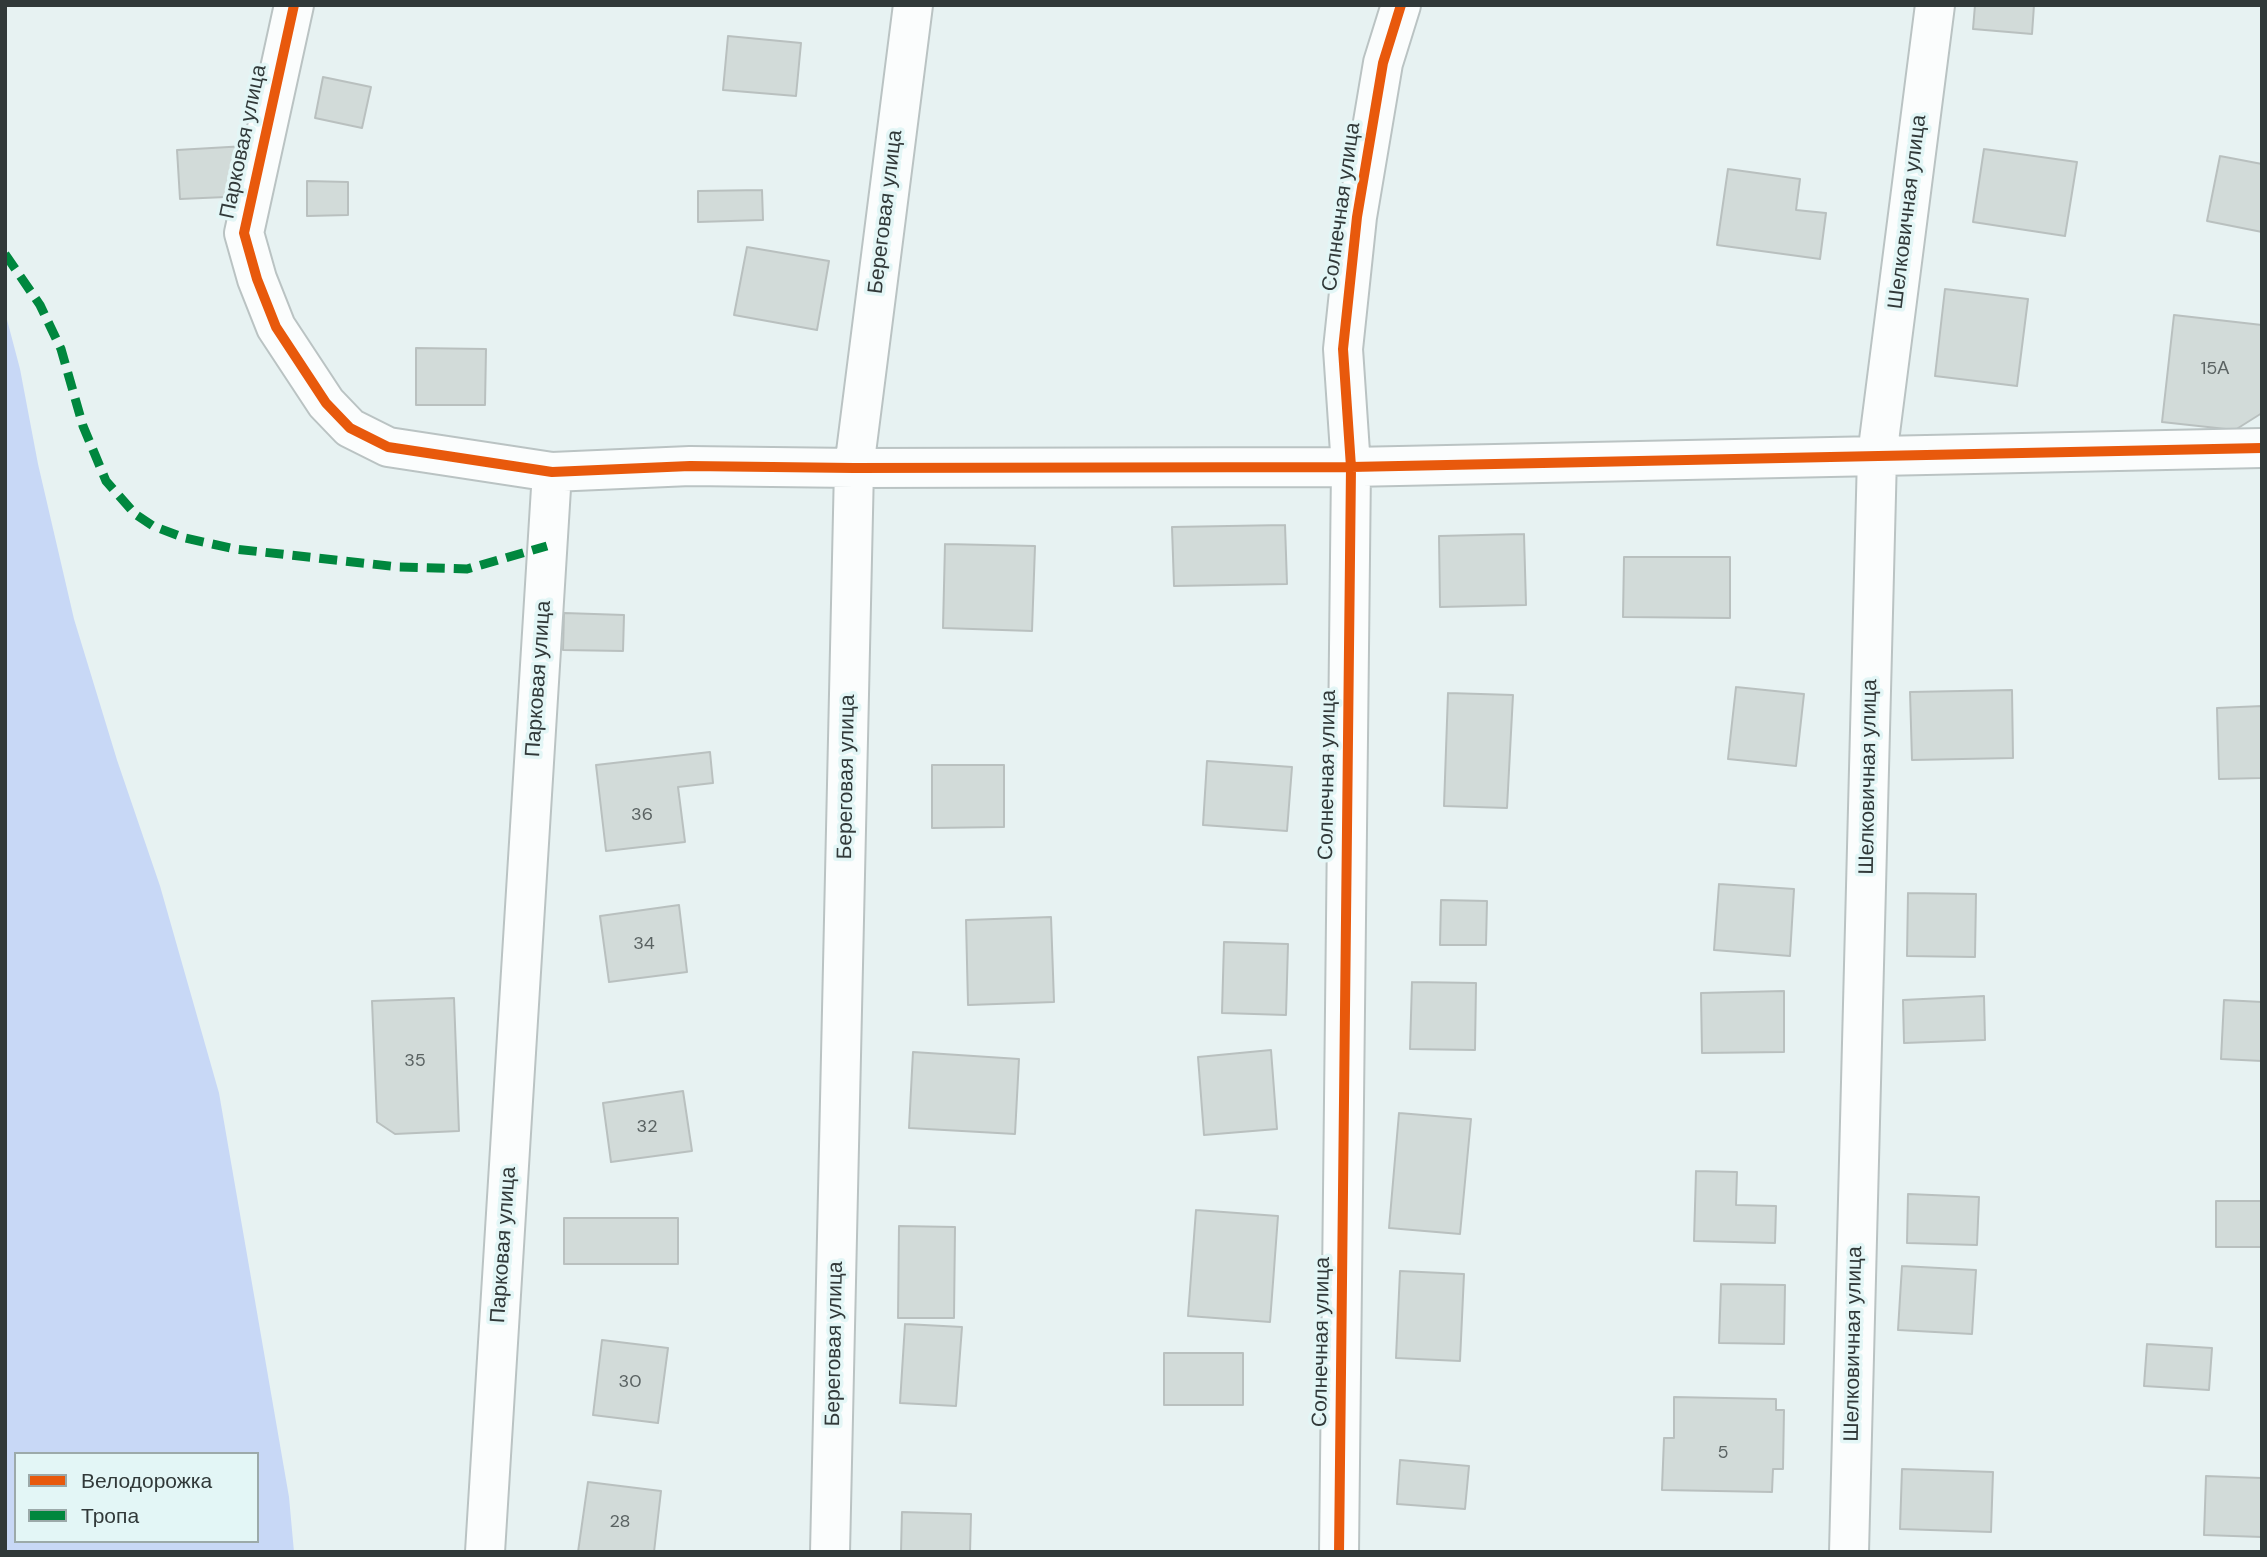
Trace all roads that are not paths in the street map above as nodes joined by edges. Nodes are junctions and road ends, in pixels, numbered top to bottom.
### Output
1 (293, 5) edge
2 (912, 5) edge
3 (1401, 5) edge
4 (1935, 5) edge
5 (2262, 448) edge
6 (1877, 456) junction
7 (1351, 467) junction
8 (854, 468) junction
9 (552, 472) junction
10 (485, 1552) edge
11 (830, 1552) edge
12 (1339, 1552) edge
13 (1849, 1552) edge

1 - 9 street, Парковая улица
2 - 8 street, Береговая улица
3 - 7 street, Солнечная улица
4 - 6 street, Шелковичная улица
5 - 6 street
6 - 7 street
6 - 13 street, Шелковичная улица
7 - 8 street
7 - 12 street, Солнечная улица
8 - 9 street
8 - 11 street, Береговая улица
9 - 10 street, Парковая улица

